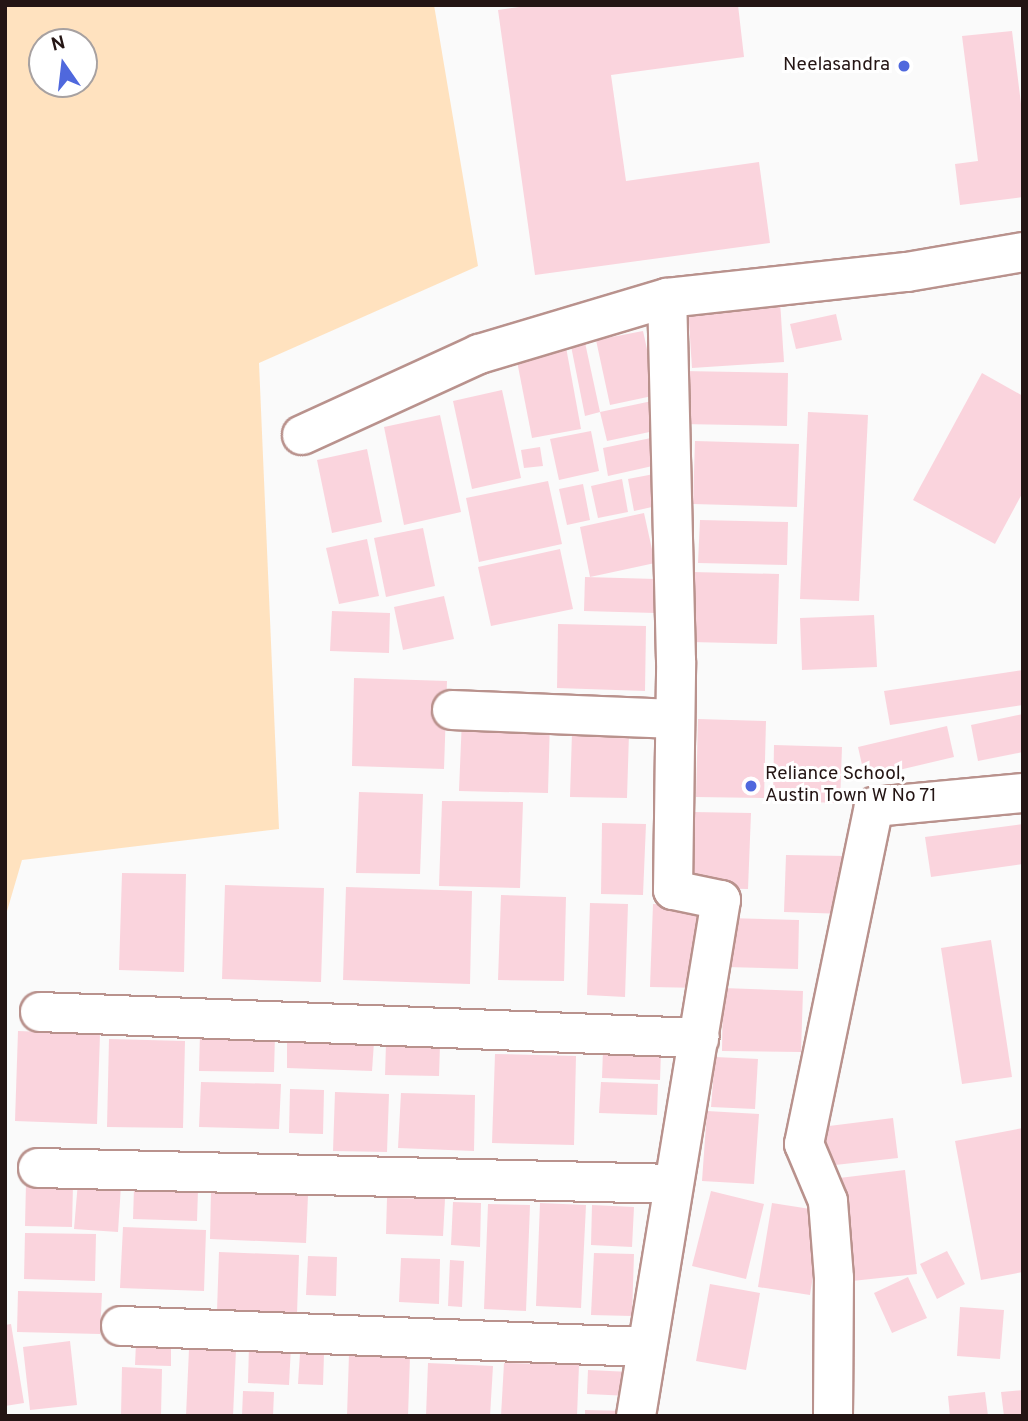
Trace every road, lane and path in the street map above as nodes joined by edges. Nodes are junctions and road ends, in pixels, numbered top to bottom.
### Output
1 (1023, 252) edge
2 (667, 298) junction
3 (302, 435) dead end
4 (452, 710) dead end
5 (675, 719) junction
6 (1023, 793) edge
7 (40, 1012) dead end
8 (699, 1038) junction
9 (38, 1168) dead end
10 (673, 1184) junction
11 (121, 1326) dead end
12 (644, 1348) junction
13 (636, 1416) edge
14 (833, 1416) edge

1 - 2 street
2 - 3 street
2 - 5 street
4 - 5 street
5 - 8 street
6 - 14 street
7 - 8 street
8 - 10 street
9 - 10 street
10 - 12 street
11 - 12 street
12 - 13 street

